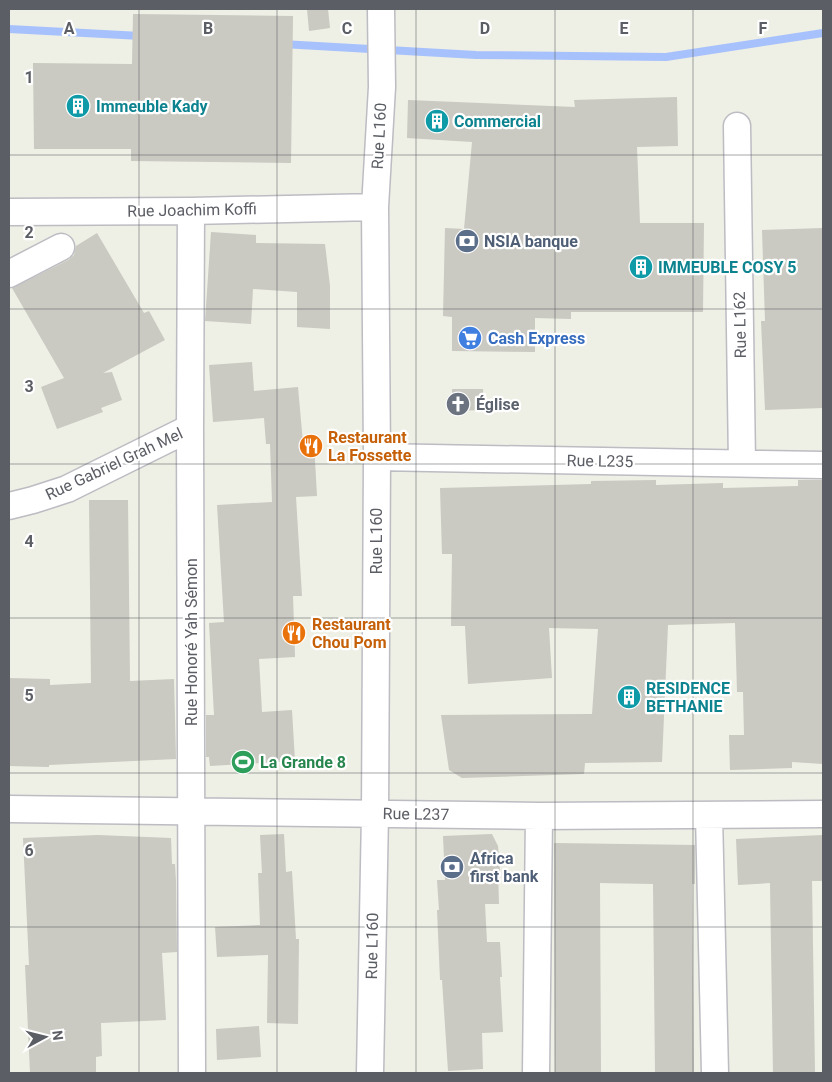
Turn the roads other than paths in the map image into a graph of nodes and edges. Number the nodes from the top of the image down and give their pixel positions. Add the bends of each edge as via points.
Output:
1 (381, 9) edge
2 (737, 126) dead end
3 (375, 207) junction
4 (191, 211) junction
5 (9, 212) edge
6 (60, 247) dead end
7 (9, 274) edge
8 (190, 428) junction
9 (377, 457) junction
10 (742, 463) junction
11 (823, 465) edge
12 (9, 506) edge
13 (9, 809) edge
14 (191, 810) junction
15 (374, 814) junction
16 (823, 814) edge
17 (709, 815) junction
18 (539, 816) junction
19 (192, 1073) edge
20 (370, 1073) edge
21 (536, 1073) edge
22 (715, 1073) edge

1 - 3 street, Rue L160 via 382,87
2 - 10 street, Rue L162
3 - 4 street, Rue Joachim Koffi
3 - 9 street, Rue L160
4 - 5 street, Rue Joachim Koffi
4 - 8 street, Rue Honoré Yah Sémon
6 - 7 street
8 - 12 street, Rue Gabriel Grah Mel via 67,489
8 - 14 street, Rue Honoré Yah Sémon
9 - 10 street, Rue L235
9 - 15 street, Rue L160
10 - 11 street, Rue L235
13 - 14 street, Rue L237
14 - 15 street, Rue L237
14 - 19 street, Rue Honoré Yah Sémon
15 - 18 street, Rue L237
15 - 20 street, Rue L160
16 - 17 street, Rue L237
17 - 18 street, Rue L237
17 - 22 street
18 - 21 street

